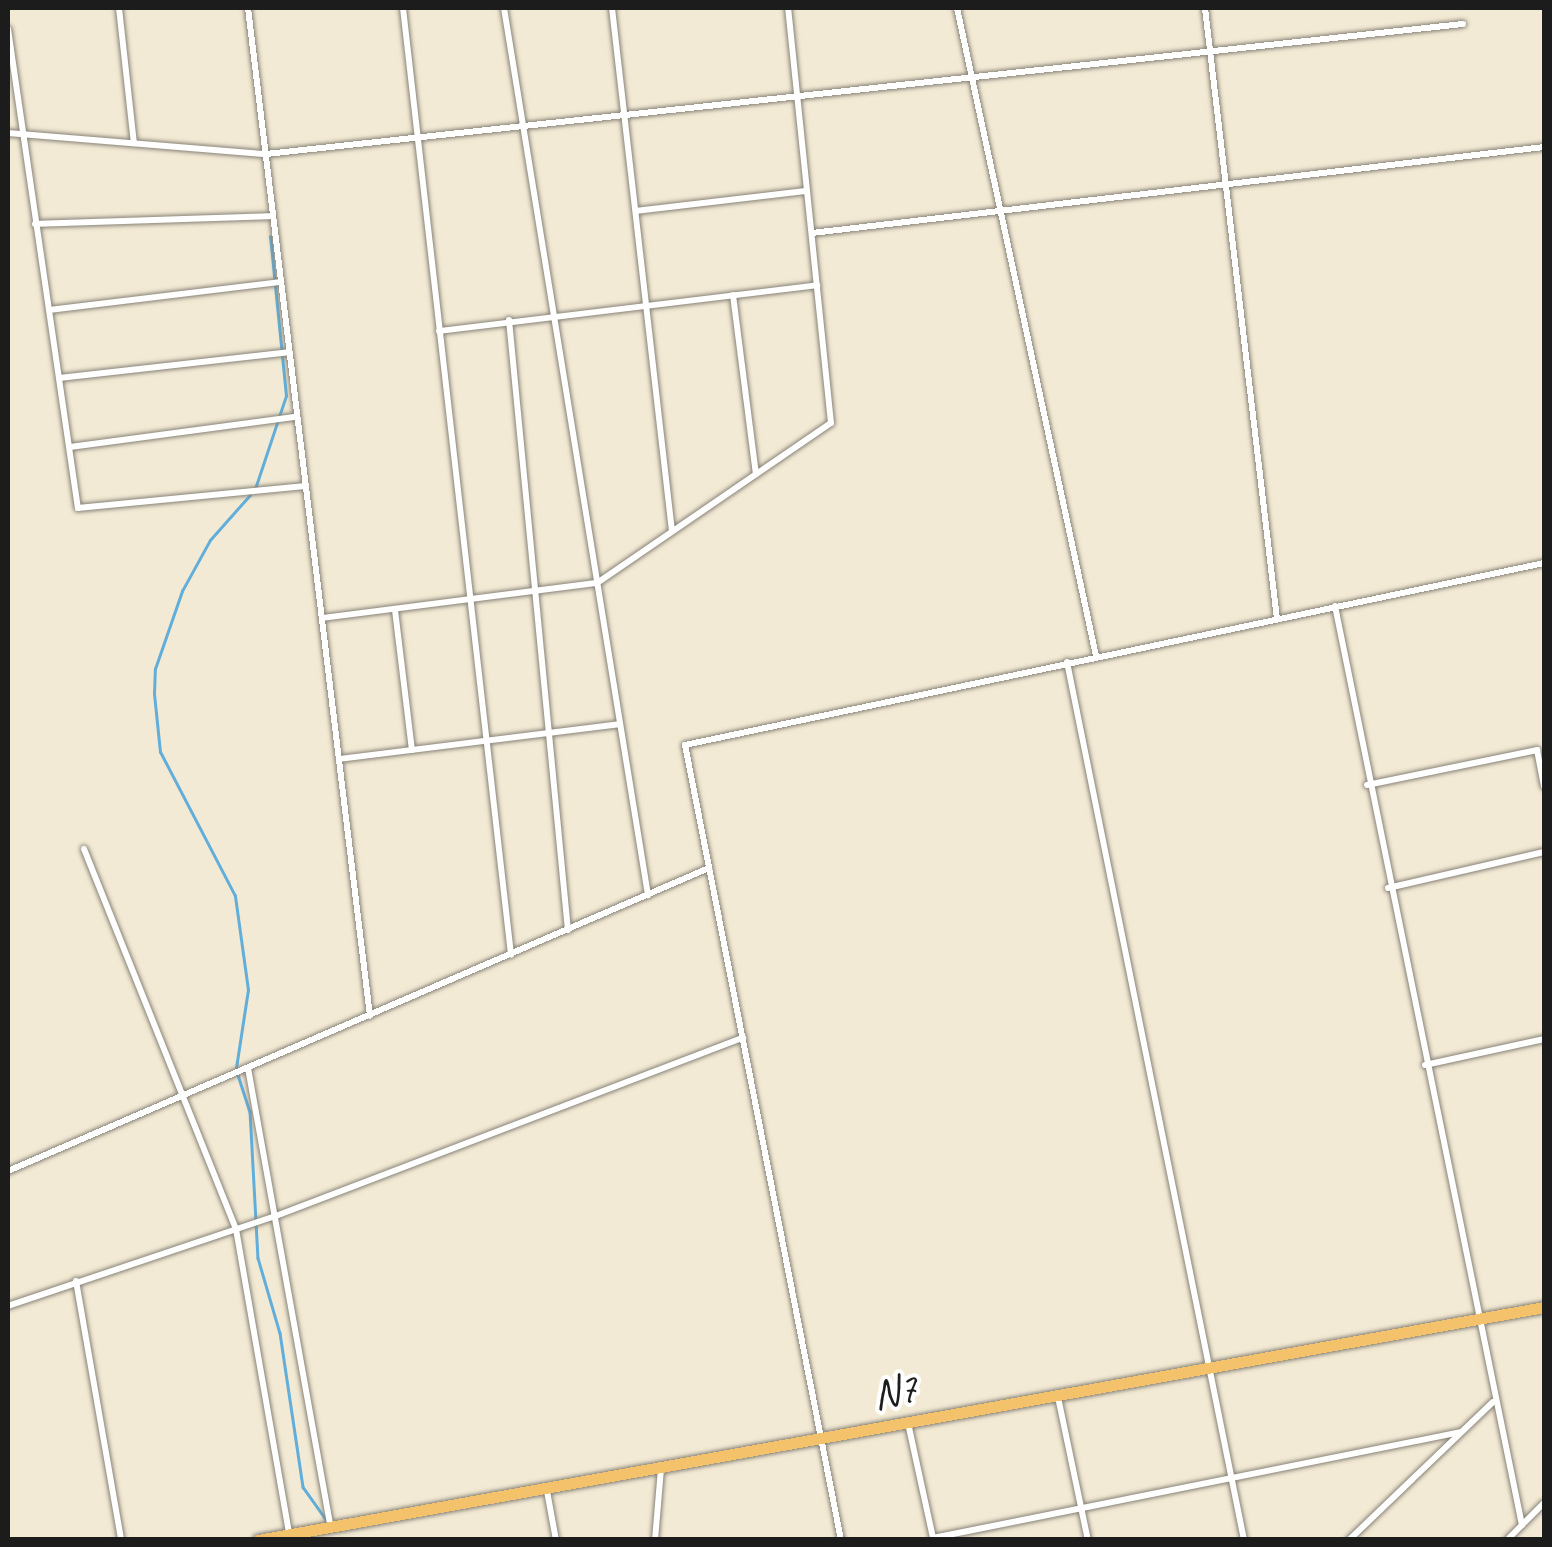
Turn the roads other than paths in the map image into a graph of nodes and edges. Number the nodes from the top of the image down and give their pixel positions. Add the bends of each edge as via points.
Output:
1 (120, 8) edge
2 (248, 8) edge
3 (403, 8) edge
4 (504, 8) edge
5 (612, 8) edge
6 (788, 8) edge
7 (957, 8) edge
8 (1205, 8) edge
9 (1462, 24) dead end
10 (8, 29) edge
11 (1210, 51) junction
12 (972, 77) junction
13 (798, 96) junction
14 (625, 115) junction
15 (523, 126) junction
16 (8, 132) edge
17 (22, 134) junction
18 (418, 138) junction
19 (134, 143) junction
20 (1544, 147) edge
21 (266, 154) junction
22 (1226, 184) junction
23 (808, 192) junction
24 (636, 211) junction
25 (1001, 211) junction
26 (272, 216) junction
27 (35, 224) junction
28 (812, 233) junction
29 (281, 282) junction
30 (817, 285) junction
31 (734, 295) junction
32 (646, 304) junction
33 (48, 310) junction
34 (553, 315) junction
35 (509, 320) junction
36 (440, 330) junction
37 (289, 352) junction
38 (59, 378) junction
39 (297, 416) junction
40 (70, 447) junction
41 (756, 474) junction
42 (305, 486) junction
43 (672, 532) junction
44 (1544, 563) edge
45 (597, 583) junction
46 (535, 591) junction
47 (470, 600) junction
48 (1336, 606) junction
49 (395, 610) junction
50 (322, 618) junction
51 (1277, 618) junction
52 (1096, 656) junction
53 (1067, 662) junction
54 (620, 724) junction
55 (548, 733) junction
56 (486, 740) junction
57 (412, 750) junction
58 (339, 758) junction
59 (1367, 785) junction
60 (1544, 786) edge
61 (84, 848) dead end
62 (1544, 852) edge
63 (710, 868) junction
64 (1388, 888) junction
65 (648, 895) junction
66 (568, 930) junction
67 (510, 955) junction
68 (370, 1016) junction
69 (743, 1038) junction
70 (1544, 1038) edge
71 (1425, 1065) junction
72 (248, 1068) junction
73 (185, 1095) junction
74 (8, 1171) edge
75 (276, 1216) junction
76 (236, 1229) junction
77 (76, 1281) junction
78 (8, 1306) edge
79 (1544, 1306) edge
80 (1477, 1318) junction
81 (1209, 1369) junction
82 (1058, 1395) junction
83 (1494, 1401) junction
84 (908, 1422) junction
85 (1461, 1432) junction
86 (819, 1440) junction
87 (661, 1469) junction
88 (1232, 1478) junction
89 (547, 1491) junction
90 (1544, 1503) edge
91 (1081, 1508) junction
92 (1522, 1525) junction
93 (331, 1527) junction
94 (290, 1534) junction
95 (933, 1539) edge
96 (121, 1540) edge
97 (258, 1540) edge
98 (556, 1540) edge
99 (655, 1540) edge
100 (842, 1540) edge
101 (1088, 1540) edge
102 (1244, 1540) edge
103 (1349, 1540) edge
104 (1506, 1540) edge

1 - 19 street
2 - 21 street
3 - 18 street
4 - 15 street
5 - 14 street
6 - 13 street
7 - 12 street
8 - 11 street
9 - 11 street
10 - 17 street
11 - 12 street
11 - 22 street
12 - 13 street
12 - 25 street
13 - 14 street
13 - 23 street
14 - 15 street
14 - 24 street
15 - 18 street
15 - 34 street
16 - 17 street
17 - 19 street
17 - 27 street
18 - 21 street
18 - 36 street
19 - 21 street
20 - 22 street
21 - 26 street
22 - 25 street
22 - 51 street
23 - 24 street
23 - 28 street
24 - 32 street
25 - 28 street
25 - 52 street
26 - 27 street
26 - 29 street
27 - 33 street
28 - 30 street
29 - 33 street
29 - 37 street
30 - 31 street
30 - 41 street via 831,423
31 - 32 street
31 - 41 street
32 - 34 street
32 - 43 street
33 - 38 street
34 - 35 street
34 - 45 street
35 - 36 street
35 - 46 street
36 - 47 street
37 - 38 street
37 - 39 street
38 - 40 street
39 - 40 street
39 - 42 street
40 - 42 street via 78,508
41 - 43 street
42 - 50 street
43 - 45 street
44 - 48 street
45 - 46 street
45 - 54 street
46 - 47 street
46 - 55 street
47 - 49 street
47 - 56 street
48 - 51 street
48 - 59 street
49 - 50 street
49 - 57 street
50 - 58 street
51 - 52 street
52 - 53 street
53 - 63 street via 685,745
53 - 81 street
54 - 55 street
54 - 65 street
55 - 56 street
55 - 66 street
56 - 57 street
56 - 67 street
57 - 58 street
58 - 68 street
59 - 60 street via 1537,750
59 - 64 street
61 - 73 street
62 - 64 street
63 - 65 street
63 - 69 street
64 - 71 street
65 - 66 street
66 - 67 street
67 - 68 street
68 - 72 street
69 - 75 street
69 - 86 street
70 - 71 street
71 - 80 street
72 - 73 street
72 - 75 street
73 - 74 street
73 - 76 street
75 - 76 street
75 - 93 street
76 - 77 street
76 - 94 street
77 - 78 street
77 - 96 street
79 - 80 main road, N7
80 - 81 main road, N7
80 - 83 street
81 - 82 main road, N7
81 - 88 street
82 - 84 main road, N7
82 - 91 street
83 - 85 street
83 - 92 street
84 - 86 main road, N7
84 - 95 street
85 - 88 street
85 - 103 street
86 - 87 main road, N7
86 - 100 street
87 - 89 main road, N7
87 - 99 street
88 - 91 street
88 - 102 street
89 - 93 main road, N7
89 - 98 street
90 - 92 street
91 - 95 street
91 - 101 street
92 - 104 street
93 - 94 main road, N7
94 - 97 main road, N7

